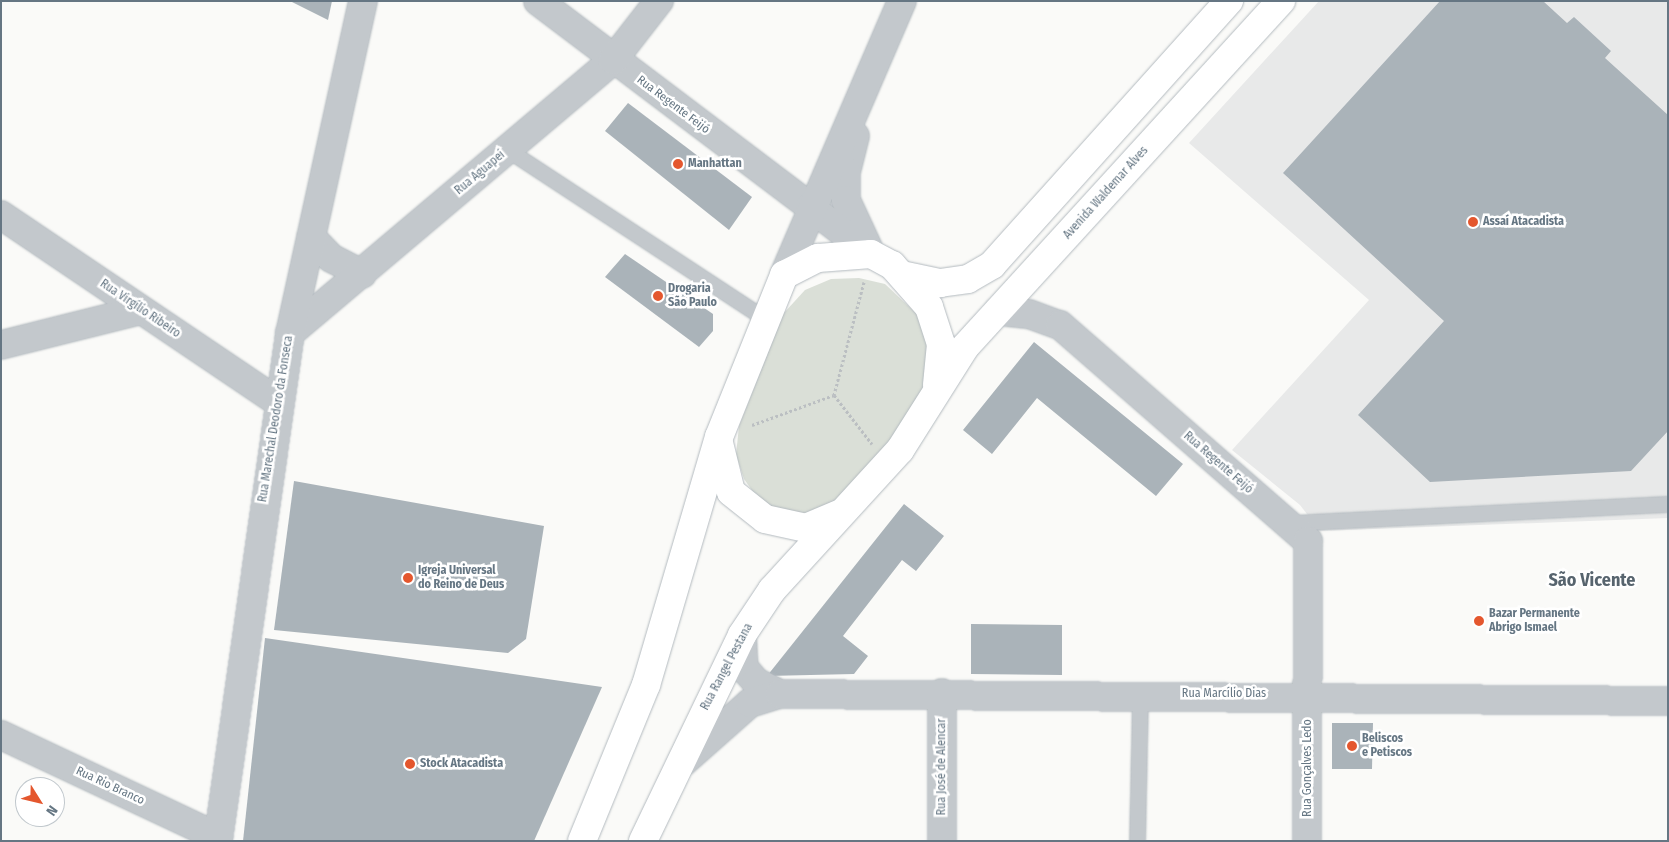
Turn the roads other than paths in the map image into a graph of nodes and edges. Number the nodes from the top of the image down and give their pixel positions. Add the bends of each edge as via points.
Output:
1 (363, 1) edge
2 (538, 1) edge
3 (659, 1) edge
4 (902, 1) edge
5 (1229, 1) edge
6 (1281, 1) edge
7 (613, 60) junction
8 (871, 74) junction
9 (508, 150) junction
10 (810, 208) junction
11 (1, 215) edge
12 (311, 237) junction
13 (871, 254) junction
14 (362, 274) junction
15 (784, 275) junction
16 (906, 276) junction
17 (141, 310) junction
18 (998, 311) junction
19 (765, 318) junction
20 (290, 333) junction
21 (1, 345) edge
22 (936, 390) junction
23 (278, 402) junction
24 (719, 437) junction
25 (1668, 504) edge
26 (843, 513) junction
27 (1288, 523) junction
28 (742, 635) junction
29 (942, 693) junction
30 (780, 694) junction
31 (1140, 694) junction
32 (1308, 695) junction
33 (1668, 701) edge
34 (1, 736) edge
35 (674, 771) junction
36 (218, 839) edge
37 (582, 841) edge
38 (643, 841) edge
39 (942, 841) edge
40 (1136, 841) edge
41 (1307, 841) edge

1 - 12 street, Rua Marechal Deodoro da Fonseca
2 - 7 street, Rua Regente Feijó
3 - 7 street, Rua Aguapeí
4 - 8 street
5 - 16 main road via 992,265 968,279 940,283
6 - 18 main road, Avenida Waldemar Alves
7 - 9 street, Rua Aguapeí
7 - 10 street, Rua Regente Feijó
8 - 10 street
8 - 13 street via 846,172 846,200
9 - 14 street, Rua Aguapeí
9 - 19 lane
10 - 13 street, Rua Regente Feijó
10 - 15 street
11 - 17 street, Rua Virgílio Ribeiro
12 - 14 street via 331,258
12 - 20 street, Rua Marechal Deodoro da Fonseca
13 - 15 main road via 818,258
13 - 16 main road
14 - 20 street, Rua Aguapeí
15 - 19 main road
16 - 22 main road via 929,307 941,344
17 - 21 street
17 - 23 street, Rua Virgílio Ribeiro
18 - 22 main road, Avenida Waldemar Alves via 965,347
18 - 27 street, Rua Regente Feijó via 1030,314 1060,325
19 - 24 main road
20 - 23 street, Rua Marechal Deodoro da Fonseca
22 - 26 main road, Avenida Waldemar Alves via 888,464
23 - 36 street, Rua Marechal Deodoro da Fonseca
24 - 26 main road via 722,468 731,492 765,519 806,528
24 - 37 main road via 646,685
25 - 27 lane
26 - 28 main road, Rua Rangel Pestana via 772,590
27 - 32 street, Rua Regente Feijó via 1308,542
28 - 30 street, Rua Marcílio Dias via 744,668 756,682
28 - 35 main road, Rua Rangel Pestana
29 - 30 street, Rua Marcílio Dias
29 - 31 street, Rua Marcílio Dias
29 - 39 street, Rua José de Alencar
30 - 35 street, Rua Marcílio Dias via 750,703
31 - 32 street, Rua Marcílio Dias
31 - 40 lane
32 - 33 street, Rua Marcílio Dias
32 - 41 street, Rua Gonçalves Ledo
34 - 36 street, Rua Rio Branco
35 - 38 main road, Rua Rangel Pestana

